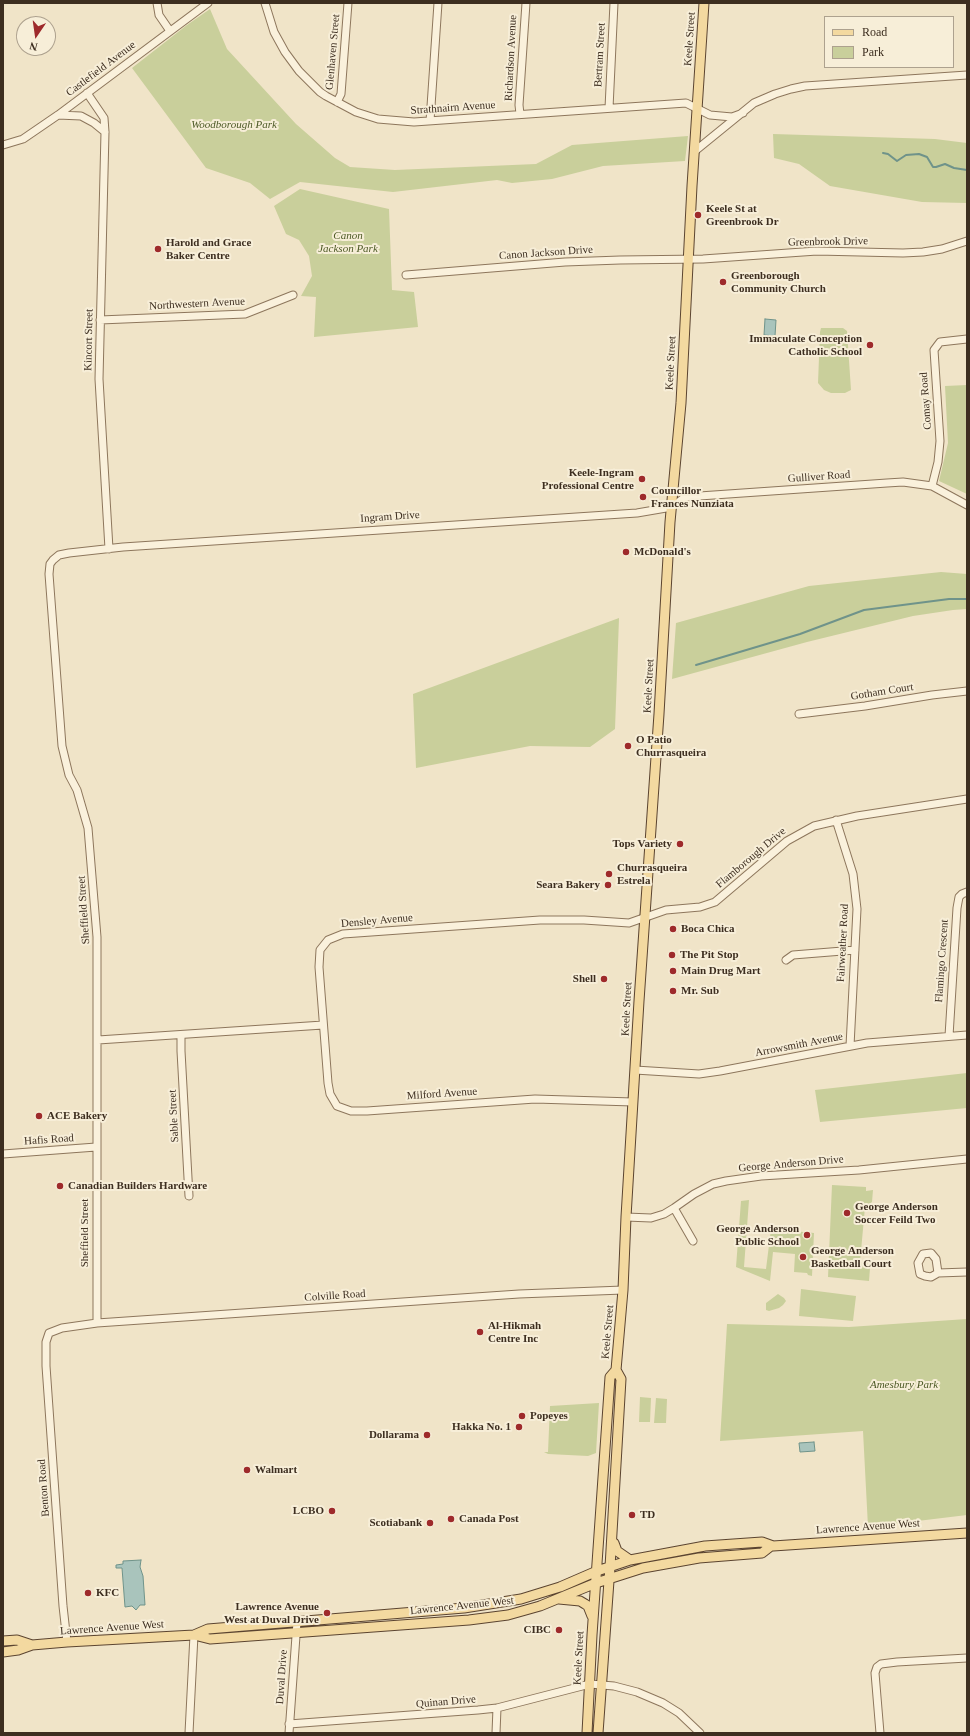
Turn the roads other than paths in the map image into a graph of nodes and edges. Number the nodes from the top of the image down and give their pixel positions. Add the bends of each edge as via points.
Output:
1 (158, 3) edge
2 (208, 3) edge
3 (265, 3) edge
4 (348, 3) edge
5 (438, 3) edge
6 (526, 3) edge
7 (614, 3) edge
8 (704, 3) edge
9 (170, 31) junction
10 (967, 75) edge
11 (88, 93) junction
12 (337, 102) junction
13 (610, 108) junction
14 (698, 109) junction
15 (743, 113) junction
16 (520, 114) junction
17 (58, 115) junction
18 (430, 121) junction
19 (105, 132) junction
20 (3, 145) edge
21 (694, 151) junction
22 (967, 241) edge
23 (688, 259) junction
24 (406, 275) dead end
25 (293, 295) dead end
26 (100, 320) junction
27 (967, 339) edge
28 (932, 486) junction
29 (967, 505) edge
30 (672, 507) junction
31 (110, 548) junction
32 (967, 691) edge
33 (799, 714) dead end
34 (967, 799) edge
35 (836, 820) junction
36 (967, 892) edge
37 (645, 917) junction
38 (855, 950) junction
39 (786, 960) dead end
40 (323, 1025) junction
41 (181, 1035) junction
42 (967, 1035) edge
43 (949, 1036) junction
44 (98, 1040) junction
45 (850, 1046) junction
46 (635, 1070) junction
47 (634, 1102) junction
48 (96, 1147) junction
49 (3, 1154) edge
50 (967, 1159) edge
51 (189, 1196) dead end
52 (674, 1208) junction
53 (626, 1217) junction
54 (693, 1241) dead end
55 (967, 1272) edge
56 (938, 1273) dead end
57 (623, 1290) junction
58 (97, 1323) junction
59 (49, 1333) joint
60 (616, 1370) junction
61 (604, 1463) junction
62 (616, 1463) junction
63 (967, 1533) edge
64 (612, 1537) junction
65 (771, 1546) junction
66 (630, 1560) junction
67 (610, 1567) junction
68 (597, 1571) junction
69 (610, 1580) junction
70 (596, 1583) junction
71 (558, 1599) junction
72 (464, 1608) junction
73 (593, 1619) junction
74 (469, 1620) junction
75 (297, 1622) junction
76 (296, 1632) junction
77 (194, 1635) junction
78 (3, 1642) edge
79 (68, 1642) junction
80 (32, 1645) junction
81 (3, 1652) edge
82 (967, 1658) edge
83 (590, 1684) junction
84 (601, 1685) junction
85 (497, 1708) junction
86 (289, 1724) junction
87 (189, 1733) edge
88 (289, 1733) edge
89 (496, 1733) edge
90 (587, 1733) edge
91 (598, 1733) edge
92 (700, 1733) edge
93 (880, 1733) edge

1 - 9 street via 159,14
2 - 9 street, Castlefield Avenue
3 - 12 street, Strathnairn Avenue via 274,32 292,62 320,92
4 - 12 street, Glenhaven Street via 341,94
5 - 18 street
6 - 16 street, Richardson Avenue
7 - 13 street, Bertram Street
8 - 14 main road, Keele Street
9 - 11 street, Castlefield Avenue
10 - 15 street via 805,86 754,102
11 - 17 street, Castlefield Avenue
11 - 19 street, Kincort Street via 104,118
12 - 18 street, Strathnairn Avenue via 378,119 400,122
13 - 14 street, Strathnairn Avenue via 686,103
13 - 16 street, Strathnairn Avenue
14 - 15 street, Strathnairn Avenue via 707,115 721,117
14 - 21 main road, Keele Street
15 - 21 street
16 - 18 street, Strathnairn Avenue
17 - 19 street via 81,116
17 - 20 street, Castlefield Avenue via 22,139
19 - 26 street, Kincort Street
21 - 23 main road, Keele Street
22 - 23 street, Greenbrook Drive via 923,252 817,251
23 - 24 street, Canon Jackson Drive via 565,262
23 - 30 main road, Keele Street via 681,403
25 - 26 street, Northwestern Avenue via 245,314
26 - 31 street, Kincort Street via 99,379
27 - 28 street, Comay Road via 940,342 934,350 940,441
28 - 29 street, Gulliver Road
28 - 30 street, Gulliver Road via 903,482 686,497
30 - 31 street, Ingram Drive via 637,513
30 - 37 main road, Keele Street
31 - 44 street, Sheffield Street via 59,555 50,564 49,574 64,759 83,808 91,844 97,937
32 - 33 street, Gotham Court
34 - 35 street, Flamborough Drive
35 - 37 street, Flamborough Drive via 814,826 787,841 715,902 685,910 666,910
35 - 38 street, Fairweather Road via 853,874 857,909
36 - 43 street, Flamingo Crescent via 959,898 957,908
37 - 40 street, Densley Avenue via 629,923 540,920 343,934 333,937 320,950
37 - 46 main road, Keele Street
38 - 39 street via 793,955
38 - 45 street, Fairweather Road
40 - 41 street
40 - 47 street, Milford Avenue via 330,1094 337,1106 351,1111 535,1099
41 - 44 street
41 - 51 street, Sable Street
42 - 43 street, Arrowsmith Avenue
43 - 45 street, Arrowsmith Avenue via 894,1039
44 - 48 street, Sheffield Street
45 - 46 street, Arrowsmith Avenue via 699,1074
46 - 47 main road, Keele Street
47 - 53 main road, Keele Street
48 - 49 street, Hafis Road
48 - 58 street, Sheffield Street
50 - 52 street, George Anderson Drive via 726,1181 713,1184
52 - 53 street, George Anderson Drive via 651,1218
52 - 54 street
53 - 57 main road, Keele Street
55 - 56 street
57 - 58 street, Colville Road via 519,1294
57 - 60 main road, Keele Street
58 - 59 street, Colville Road via 62,1328
59 - 79 street, Benton Road via 46,1342 46,1366 63,1606
60 - 61 main road, Keele Street via 610,1377
60 - 62 main road, Keele Street via 621,1379
61 - 62 main road
61 - 68 main road, Keele Street
62 - 64 main road, Keele Street
63 - 65 main road, Lawrence Avenue West
64 - 66 main road via 616,1551
64 - 67 main road, Keele Street
65 - 66 main road, Lawrence Avenue West via 762,1542 705,1546
65 - 69 main road, Lawrence Avenue West via 762,1553 699,1558 643,1568
66 - 67 main road, Lawrence Avenue West
67 - 68 main road, Lawrence Avenue West
67 - 69 main road, Keele Street
68 - 70 main road, Keele Street
68 - 72 main road, Lawrence Avenue West via 560,1587 520,1599
69 - 70 main road, Lawrence Avenue West
69 - 84 main road, Keele Street
70 - 71 main road, Lawrence Avenue West
70 - 73 main road, Keele Street
71 - 73 main road via 580,1602 588,1606
71 - 74 main road, Lawrence Avenue West via 508,1615
72 - 74 main road
72 - 75 main road, Lawrence Avenue West
73 - 83 main road, Keele Street
74 - 76 main road, Lawrence Avenue West
75 - 76 street, Duval Drive
75 - 77 main road, Lawrence Avenue West via 208,1629
76 - 77 main road, Lawrence Avenue West via 210,1639
76 - 86 street, Duval Drive
77 - 79 main road, Lawrence Avenue West
77 - 87 street
78 - 80 main road, Lawrence Avenue West via 17,1640
79 - 80 main road, Lawrence Avenue West
80 - 81 main road, Lawrence Avenue West
82 - 93 street via 897,1662 877,1667 875,1673
83 - 84 street, Quinan Drive
83 - 85 street, Quinan Drive
83 - 90 main road, Keele Street
84 - 91 main road, Keele Street
84 - 92 street, Quinan Drive via 637,1692 663,1703 679,1713
85 - 86 street, Quinan Drive
85 - 89 street
86 - 88 street, Duval Drive

